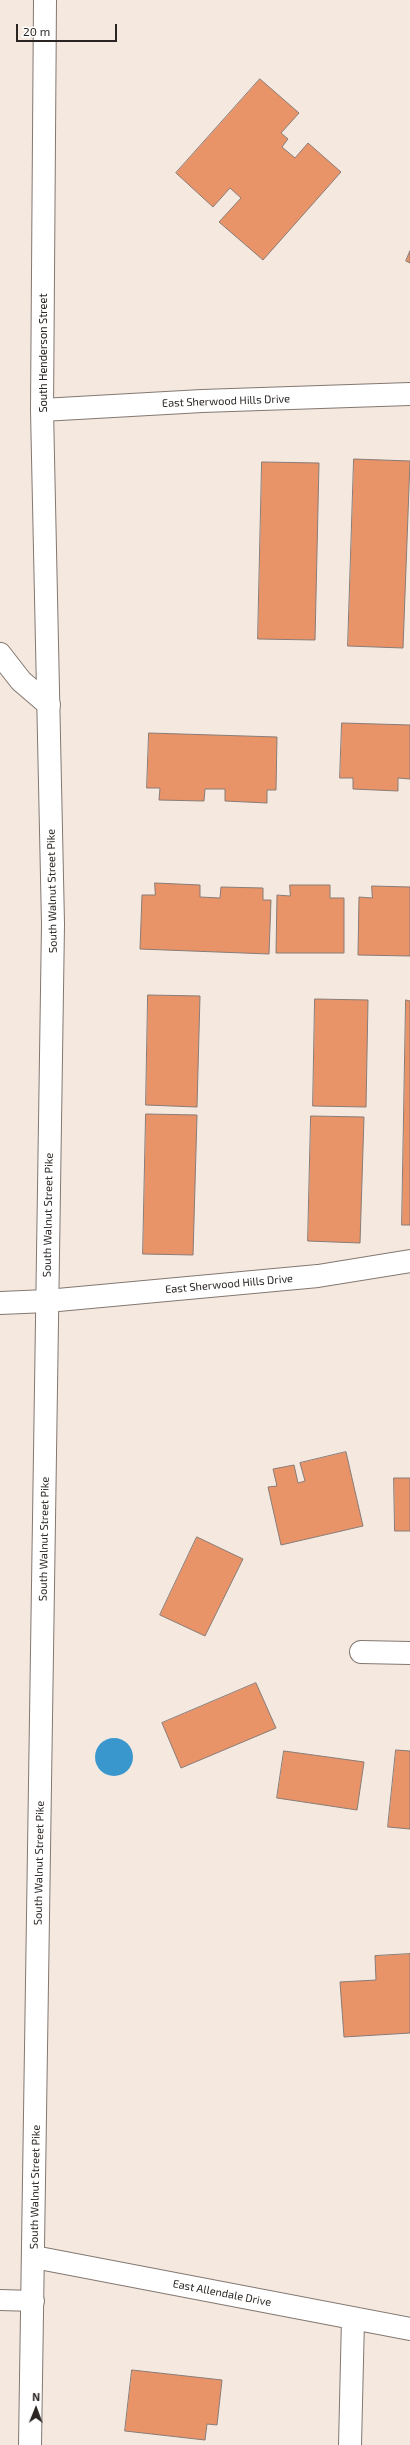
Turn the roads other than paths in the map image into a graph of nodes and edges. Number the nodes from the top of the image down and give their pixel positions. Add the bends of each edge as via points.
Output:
1 (45, 0) edge
2 (410, 394) edge
3 (42, 410) junction
4 (0, 654) edge
5 (49, 705) junction
6 (410, 1261) edge
7 (47, 1301) junction
8 (0, 1303) edge
9 (361, 1652) dead end
10 (410, 1653) edge
11 (34, 2257) junction
12 (0, 2300) edge
13 (34, 2301) junction
14 (354, 2319) junction
15 (410, 2329) edge
16 (30, 2445) edge
17 (350, 2445) edge

1 - 3 street, South Henderson Street
2 - 3 street, East Sherwood Hills Drive via 202,401
3 - 5 street, South Henderson Street
4 - 5 street via 21,681
5 - 7 street, South Walnut Street Pike via 53,924
6 - 7 street, East Sherwood Hills Drive via 318,1276
7 - 8 street, East Sherwood Hills Drive
7 - 11 street, South Walnut Street Pike
9 - 10 street
11 - 13 street, South Walnut Street Pike
11 - 14 street, East Allendale Drive
12 - 13 lane
13 - 16 street, South Walnut Street Pike
14 - 15 street, East Allendale Drive
14 - 17 street

